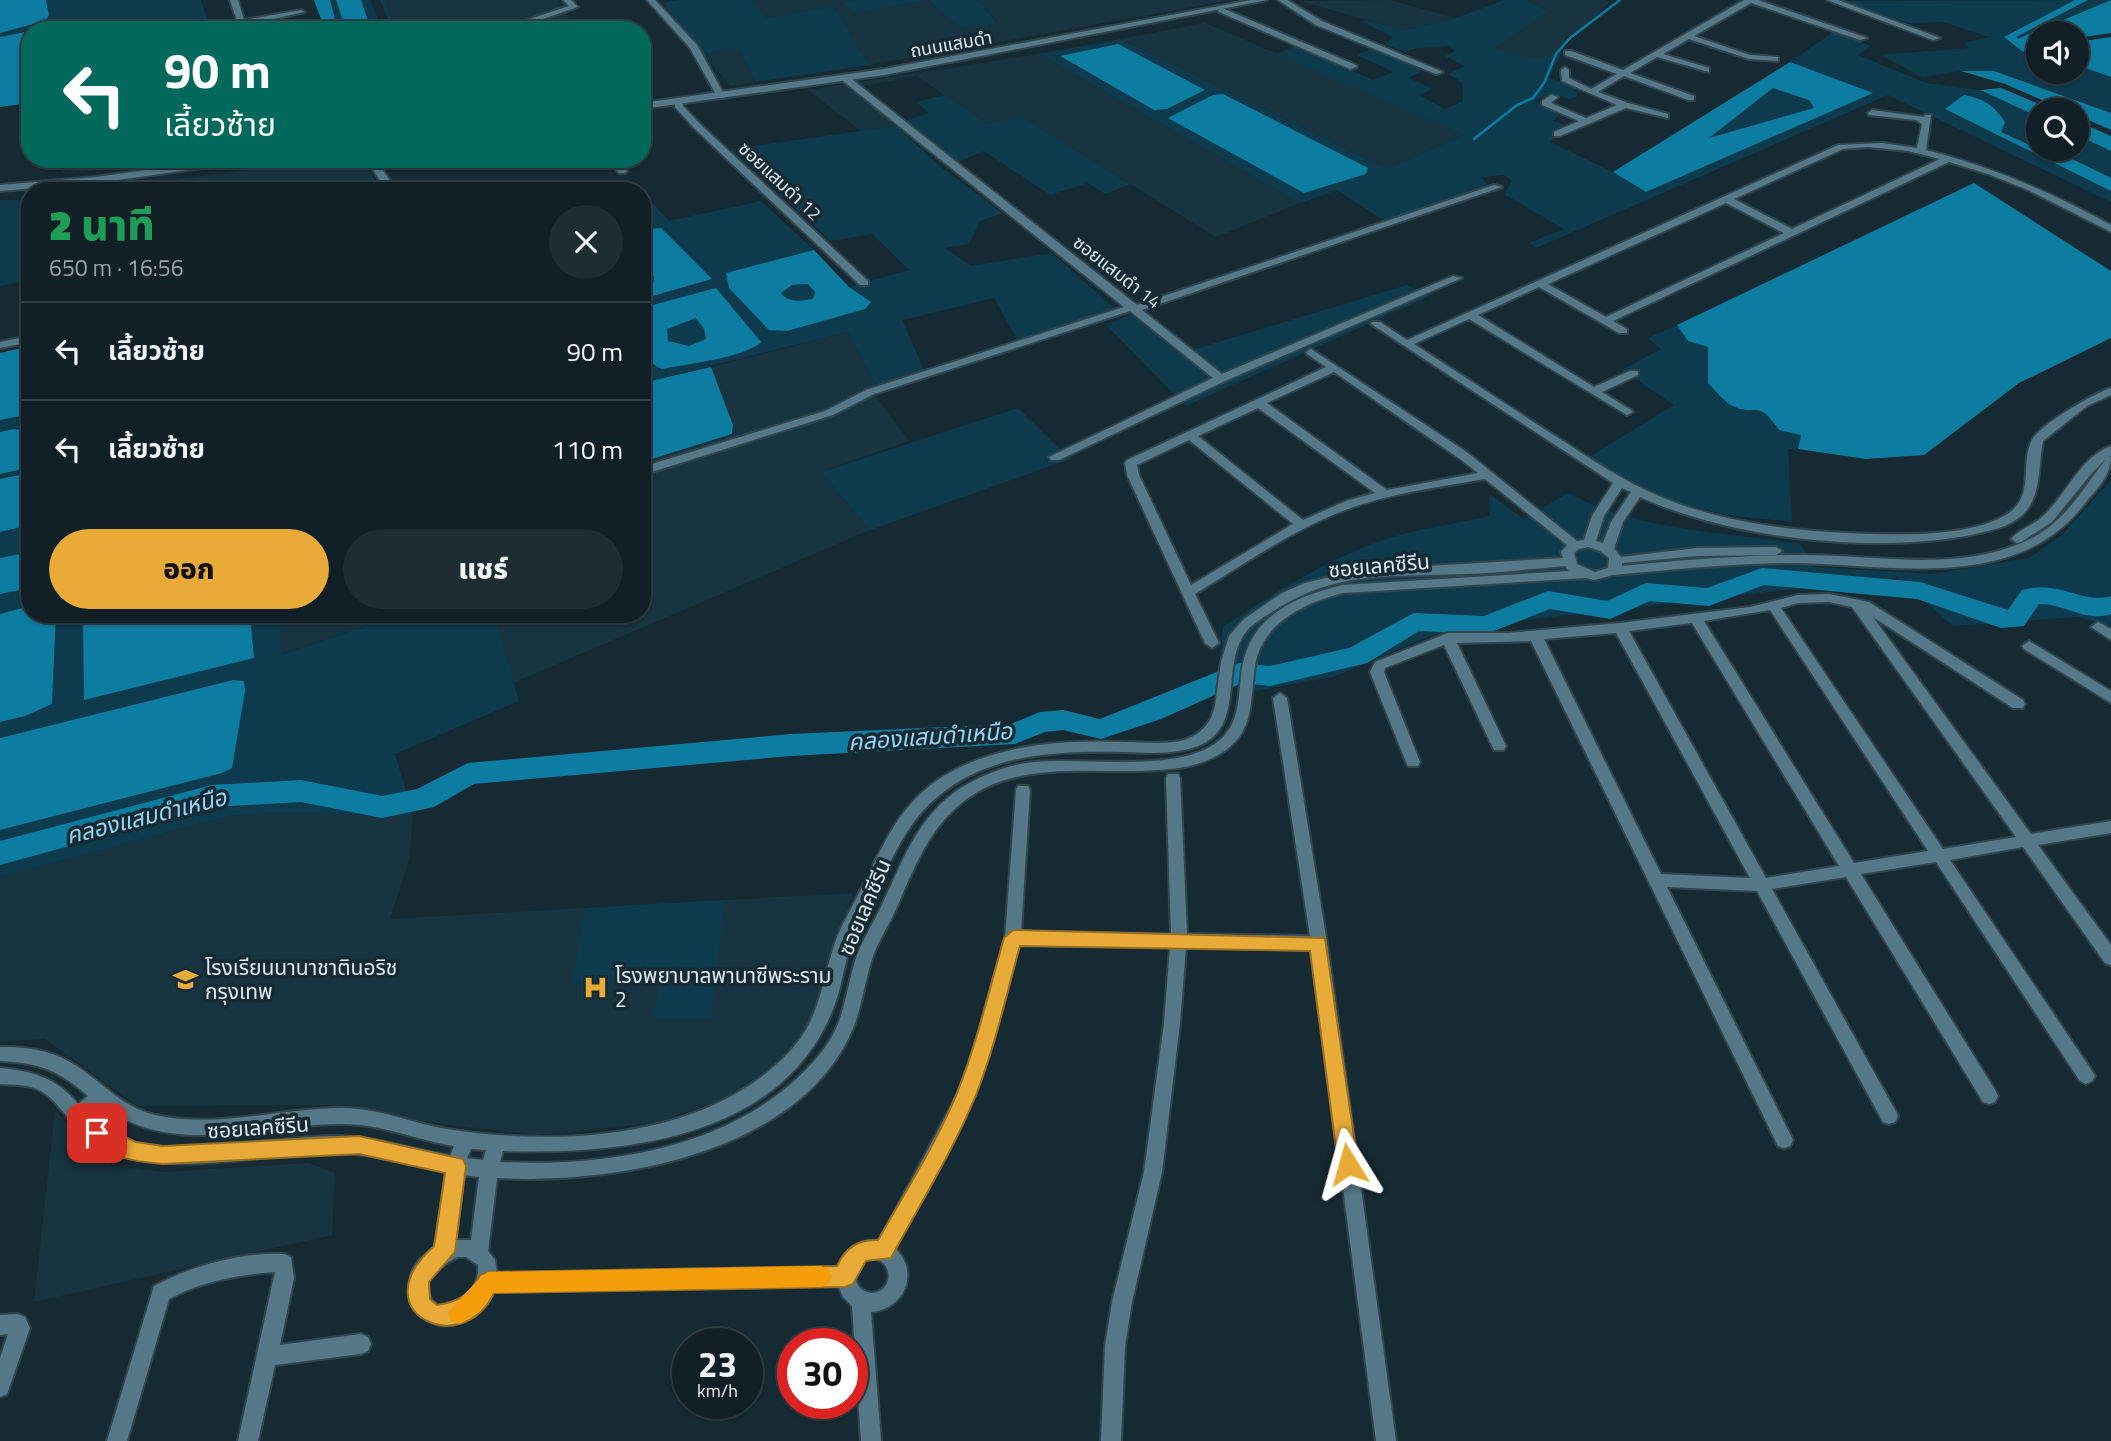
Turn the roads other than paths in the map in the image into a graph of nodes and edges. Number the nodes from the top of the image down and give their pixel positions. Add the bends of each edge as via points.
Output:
1 (235, 0) edge
2 (567, 0) edge
3 (651, 0) edge
4 (1263, 0) edge
5 (1282, 0) edge
6 (1750, 0) edge
7 (1831, 0) edge
8 (1222, 10) junction
9 (301, 12) dead end
10 (241, 21) edge
11 (263, 21) edge
12 (530, 21) edge
13 (1688, 36) junction
14 (1863, 38) dead end
15 (1937, 38) dead end
16 (1568, 53) dead end
17 (1656, 54) junction
18 (1775, 59) dead end
19 (1353, 67) dead end
20 (1565, 70) dead end
21 (1706, 70) dead end
22 (1439, 72) dead end
23 (1622, 72) junction
24 (846, 79) junction
25 (1591, 92) junction
26 (721, 96) junction
27 (1554, 97) dead end
28 (1691, 98) dead end
29 (678, 101) junction
30 (651, 105) edge
31 (1625, 105) junction
32 (1872, 113) dead end
33 (1665, 116) dead end
34 (1585, 121) junction
35 (1557, 134) dead end
36 (1921, 151) junction
37 (1948, 159) junction
38 (178, 168) edge
39 (620, 168) edge
40 (622, 171) dead end
41 (100, 182) edge
42 (1497, 187) dead end
43 (0, 188) edge
44 (21, 188) edge
45 (1726, 199) junction
46 (2111, 229) edge
47 (1792, 233) junction
48 (1457, 278) dead end
49 (864, 283) dead end
50 (1539, 283) junction
51 (1135, 308) junction
52 (1470, 315) junction
53 (1605, 321) junction
54 (1376, 324) dead end
55 (1623, 331) dead end
56 (21, 341) edge
57 (1406, 344) junction
58 (0, 345) edge
59 (1311, 352) dead end
60 (1334, 368) junction
61 (1634, 373) dead end
62 (1221, 379) junction
63 (1594, 391) junction
64 (2108, 396) edge
65 (1258, 402) junction
66 (1627, 412) dead end
67 (1189, 435) junction
68 (2111, 450) edge
69 (1055, 457) dead end
70 (2111, 461) edge
71 (651, 468) edge
72 (1488, 475) junction
73 (1620, 481) junction
74 (1638, 491) junction
75 (1386, 495) junction
76 (1302, 525) junction
77 (1589, 543) junction
78 (1575, 545) junction
79 (1607, 550) junction
80 (1799, 555) junction
81 (1568, 562) junction
82 (1615, 566) junction
83 (1584, 574) junction
84 (1187, 593) junction
85 (1855, 602) junction
86 (1773, 605) junction
87 (1696, 619) junction
88 (2098, 627) dead end
89 (1620, 628) junction
90 (1535, 635) junction
91 (2111, 635) edge
92 (1448, 638) junction
93 (1212, 643) dead end
94 (2029, 646) dead end
95 (1280, 698) dead end
96 (2111, 698) edge
97 (2018, 704) dead end
98 (1499, 746) dead end
99 (1011, 753) junction
100 (1413, 762) dead end
101 (1019, 770) junction
102 (1173, 778) dead end
103 (1023, 790) dead end
104 (2111, 827) edge
105 (2026, 841) junction
106 (1940, 856) junction
107 (1851, 870) junction
108 (1658, 880) junction
109 (1760, 885) junction
110 (1013, 938) junction
111 (1179, 940) junction
112 (1319, 943) junction
113 (2111, 958) edge
114 (837, 975) junction
115 (860, 976) junction
116 (0, 1054) edge
117 (77, 1073) junction
118 (0, 1076) edge
119 (2086, 1076) dead end
120 (59, 1092) junction
121 (101, 1096) junction
122 (1989, 1096) dead end
123 (78, 1115) junction
124 (1889, 1116) dead end
125 (465, 1139) junction
126 (1784, 1140) dead end
127 (497, 1143) junction
128 (456, 1166) junction
129 (489, 1168) junction
130 (884, 1250) junction
131 (444, 1252) junction
132 (479, 1252) junction
133 (845, 1276) junction
134 (488, 1283) junction
135 (861, 1301) junction
136 (0, 1325) edge
137 (361, 1344) dead end
138 (266, 1356) junction
139 (0, 1387) edge
140 (117, 1441) edge
141 (248, 1441) edge
142 (871, 1441) edge
143 (1111, 1441) edge
144 (1386, 1441) edge

1 - 10 street
2 - 12 street via 574,7
3 - 26 street via 694,47
4 - 8 street, ถนนแสมดำ
5 - 22 street via 1319,23
6 - 13 street
6 - 14 street
7 - 15 street
8 - 19 street
8 - 24 street, ถนนแสมดำ
9 - 11 street
13 - 17 street
13 - 18 street via 1749,57
16 - 23 street
17 - 21 street
17 - 23 street
20 - 25 street via 1566,79
23 - 25 street
23 - 28 street
24 - 26 street, ถนนแสมดำ
24 - 51 street, ซอยแสมดำ 14
25 - 31 street
26 - 29 street, ถนนแสมดำ
27 - 34 street via 1545,103
29 - 30 street, ถนนแสมดำ
29 - 49 street, ซอยแสมดำ 12 via 696,126
31 - 33 street
31 - 34 street
32 - 36 street via 1928,120
34 - 35 street
36 - 37 street
36 - 45 street via 1864,143 1840,147
37 - 46 street via 2023,181
37 - 47 street
38 - 41 street
39 - 40 street
42 - 51 street
43 - 44 street
45 - 47 street
45 - 50 street
47 - 53 street
48 - 62 street
50 - 52 street
50 - 53 street
51 - 62 street, ซอยแสมดำ 14
51 - 71 street via 870,393 829,413
52 - 57 street
52 - 63 street
53 - 55 street
54 - 57 street
56 - 58 street
57 - 73 street
59 - 60 street
60 - 65 street
60 - 72 street
61 - 63 street
62 - 69 street
63 - 66 street
64 - 74 street via 2083,404 2039,440 2033,485 2016,515 1941,537 1880,539 1774,528 1688,511
65 - 67 street
65 - 75 street
67 - 76 street
67 - 84 street via 1136,458 1130,469
68 - 80 street, ซอยเลคซีรีน via 2094,463 2044,524 2012,541 1939,557
70 - 80 street, ซอยเลคซีรีน via 2058,526 2010,551 1930,566
72 - 75 street
72 - 78 street
73 - 74 street
73 - 77 street via 1598,516
74 - 79 street via 1617,522
75 - 76 street
76 - 84 street
77 - 78 street
77 - 79 street
78 - 81 street via 1567,552
79 - 82 street
80 - 82 street, ซอยเลคซีรีน
81 - 83 street
81 - 99 street, ซอยเลคซีรีน via 1331,577 1276,601 1242,628 1225,659 1223,697 1215,726 1204,738 1158,748 1038,748
82 - 83 street, ซอยเลคซีรีน via 1602,575
83 - 101 street, ซอยเลคซีรีน via 1364,587 1312,596 1279,616 1260,638 1251,654 1238,729 1216,751 1186,763
84 - 93 street
85 - 86 street via 1817,597
85 - 97 street
85 - 105 street
86 - 87 street
86 - 106 street
87 - 89 street
87 - 107 street
88 - 91 street
89 - 90 street
89 - 109 street
90 - 92 street
90 - 108 street
92 - 98 street
92 - 100 street via 1377,668
94 - 96 street
95 - 112 street
99 - 101 street
99 - 114 street, ซอยเลคซีรีน via 948,782 903,823 843,943
101 - 115 street, ซอยเลคซีรีน via 970,790 923,833 868,948
102 - 111 street
103 - 110 street
104 - 105 street
105 - 106 street
105 - 113 street
106 - 107 street
106 - 119 street
107 - 109 street
107 - 122 street
108 - 109 street
108 - 126 street
109 - 124 street
110 - 111 street
110 - 130 street via 966,1095
111 - 112 street
111 - 143 street via 1160,1133 1115,1346
112 - 144 street
114 - 115 street
114 - 127 street, ซอยเลคซีรีน via 812,1040 798,1057 777,1077 717,1113 660,1132 573,1142
115 - 129 street, ซอยเลคซีรีน via 849,1016 827,1058 769,1111 729,1133 634,1163 559,1171
116 - 117 street, ซอยเลคซีรีน via 45,1056
117 - 120 street
117 - 121 street, ซอยเลคซีรีน
118 - 120 street, ซอยเลคซีรีน via 41,1081
120 - 123 street, ซอยเลคซีรีน
121 - 123 street
121 - 125 street, ซอยเลคซีรีน via 132,1115 183,1127 367,1117
123 - 128 street, ซอยเลคซีรีน via 110,1143 136,1152 196,1155 359,1145
125 - 127 street, ซอยเลคซีรีน
125 - 128 street
127 - 129 street
128 - 129 street, ซอยเลคซีรีน
128 - 131 street
129 - 132 street
130 - 133 street via 858,1254
130 - 135 street via 897,1262 895,1289 880,1301
131 - 132 street via 469,1248
131 - 134 street via 424,1269 419,1281 420,1303 426,1311 436,1315 461,1312
132 - 134 street via 486,1260
133 - 134 street
133 - 135 street via 849,1291
135 - 142 street
136 - 139 street via 18,1324 20,1328
137 - 138 street
138 - 140 street via 285,1263 168,1287 156,1303
138 - 141 street

